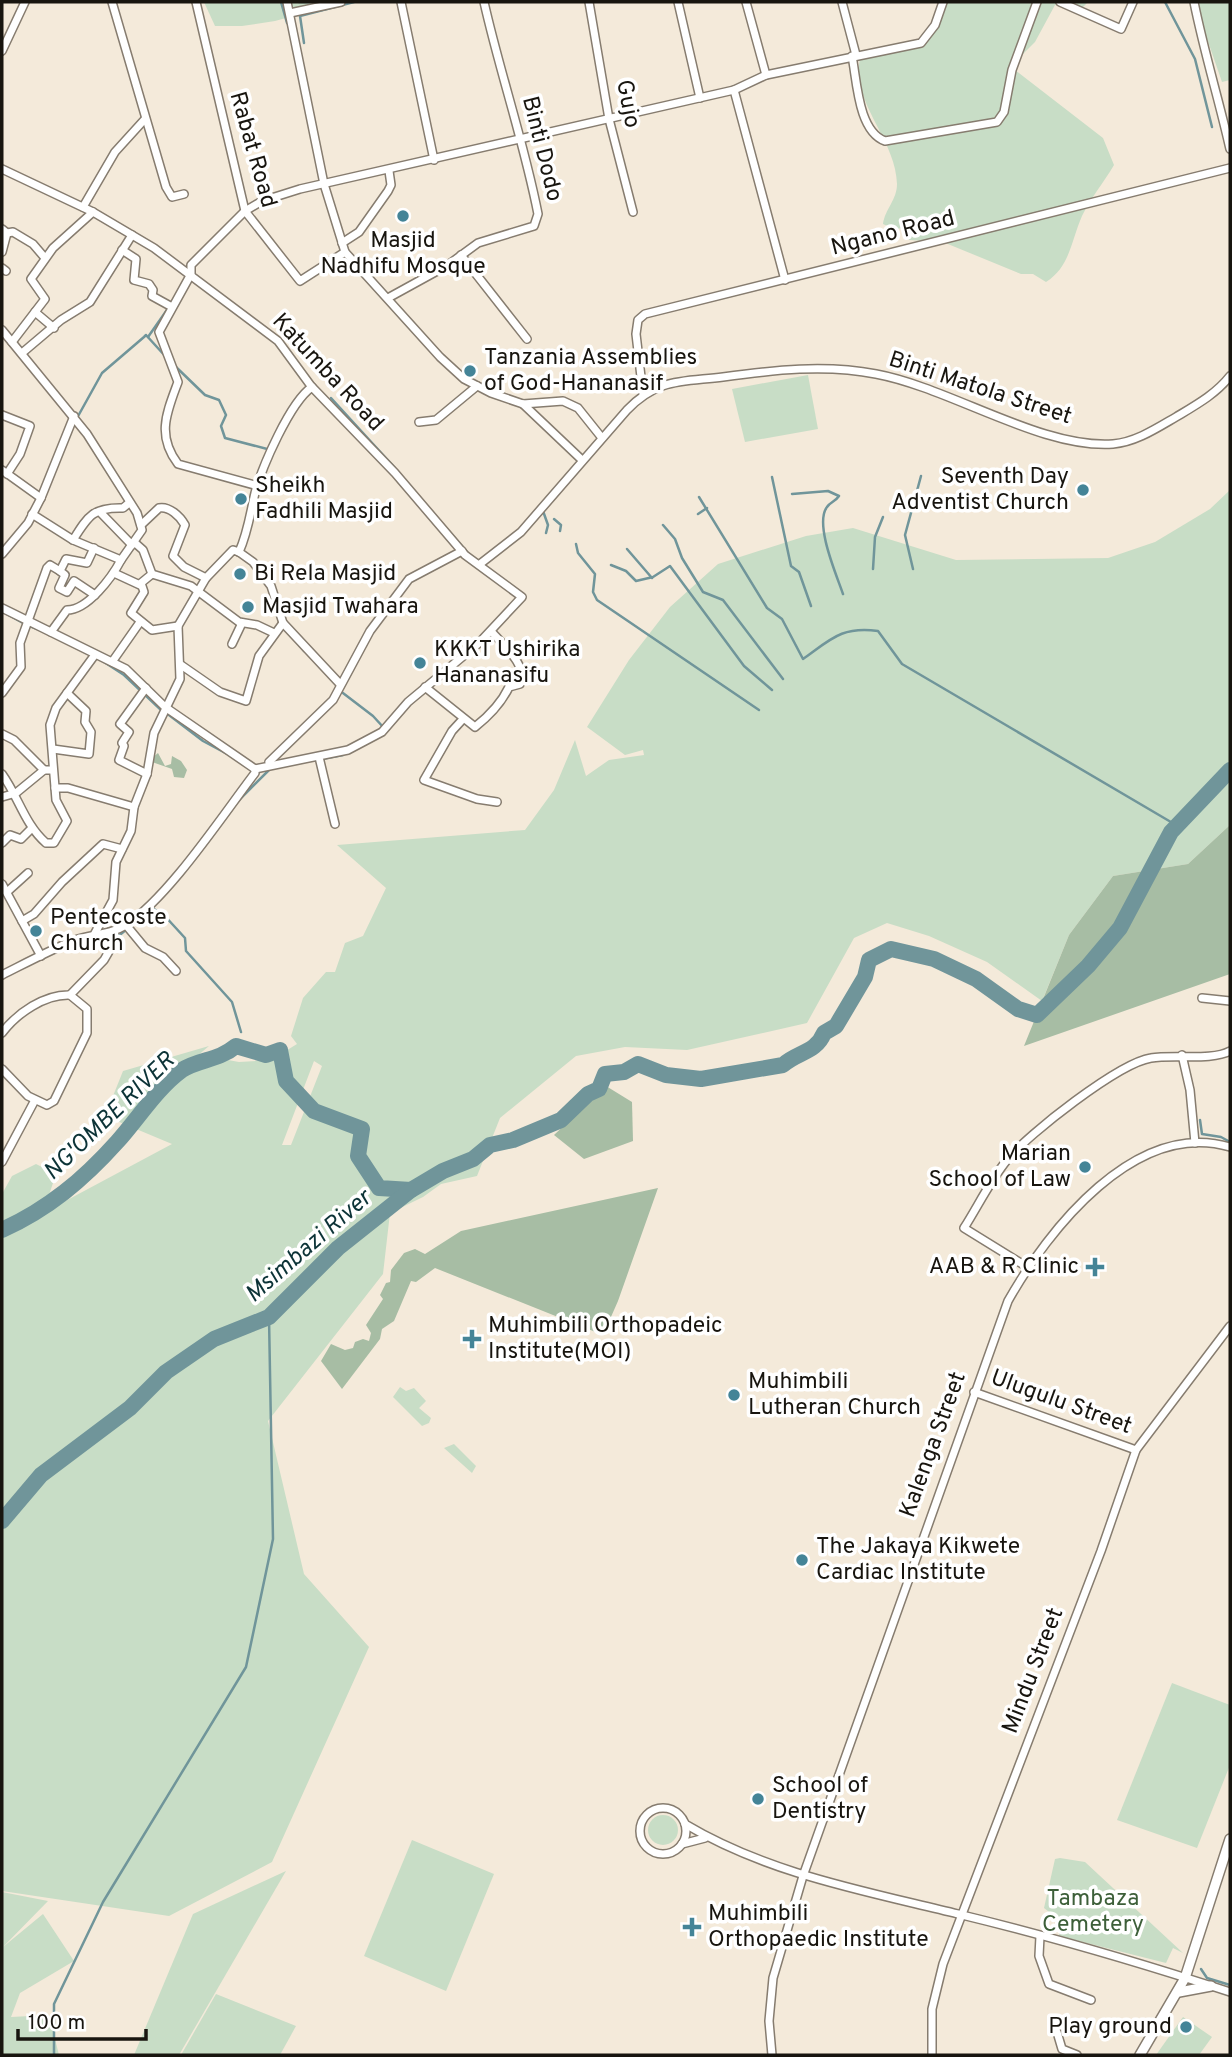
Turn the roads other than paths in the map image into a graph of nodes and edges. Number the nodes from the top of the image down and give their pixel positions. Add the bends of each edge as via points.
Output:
1 (25, 2) edge
2 (113, 2) edge
3 (196, 2) edge
4 (287, 2) edge
5 (341, 2) edge
6 (401, 2) edge
7 (484, 2) edge
8 (589, 2) edge
9 (678, 2) edge
10 (746, 2) edge
11 (842, 2) edge
12 (1037, 2) edge
13 (1060, 2) edge
14 (1133, 2) edge
15 (1194, 2) edge
16 (939, 3) edge
17 (290, 13) junction
18 (2, 51) edge
19 (854, 55) junction
20 (766, 75) junction
21 (734, 90) junction
22 (700, 98) junction
23 (145, 119) junction
24 (610, 119) junction
25 (522, 137) junction
26 (1230, 149) edge
27 (434, 160) junction
28 (1230, 168) edge
29 (2, 169) edge
30 (389, 171) junction
31 (324, 184) junction
32 (184, 194) dead end
33 (83, 207) junction
34 (245, 211) junction
35 (93, 212) junction
36 (633, 212) dead end
37 (4, 231) edge
38 (132, 235) junction
39 (342, 243) junction
40 (122, 250) junction
41 (345, 252) junction
42 (2, 253) edge
43 (461, 255) junction
44 (45, 258) junction
45 (191, 270) junction
46 (785, 280) junction
47 (388, 298) junction
48 (172, 307) junction
49 (35, 312) junction
50 (54, 328) junction
51 (2, 330) edge
52 (527, 339) dead end
53 (12, 342) junction
54 (22, 353) junction
55 (1230, 376) edge
56 (477, 386) junction
57 (312, 387) junction
58 (643, 394) junction
59 (523, 404) junction
60 (2, 415) edge
61 (74, 416) junction
62 (419, 422) dead end
63 (602, 438) junction
64 (583, 460) junction
65 (4, 472) edge
66 (258, 486) junction
67 (41, 498) junction
68 (129, 503) junction
69 (100, 512) junction
70 (32, 514) junction
71 (141, 525) junction
72 (73, 540) junction
73 (5, 543) edge
74 (133, 543) junction
75 (94, 548) junction
76 (462, 551) junction
77 (239, 552) junction
78 (2, 554) edge
79 (121, 560) junction
80 (480, 564) junction
81 (60, 571) junction
82 (114, 573) junction
83 (152, 574) junction
84 (206, 578) junction
85 (140, 585) junction
86 (197, 590) junction
87 (94, 595) junction
88 (2, 608) edge
89 (27, 622) junction
90 (140, 622) junction
91 (242, 623) junction
92 (283, 623) junction
93 (178, 626) junction
94 (491, 631) junction
95 (51, 632) junction
96 (274, 634) junction
97 (232, 644) dead end
98 (94, 656) junction
99 (112, 662) junction
100 (181, 665) junction
101 (340, 684) junction
102 (425, 687) junction
103 (146, 688) junction
104 (2, 693) edge
105 (67, 693) junction
106 (165, 707) junction
107 (463, 719) junction
108 (2, 734) edge
109 (53, 749) junction
110 (319, 757) junction
111 (255, 769) junction
112 (48, 770) junction
113 (2, 774) edge
114 (147, 774) junction
115 (55, 788) junction
116 (16, 793) junction
117 (2, 797) edge
118 (497, 802) dead end
119 (134, 807) junction
120 (335, 824) dead end
121 (30, 830) junction
122 (2, 843) edge
123 (122, 849) junction
124 (28, 873) dead end
125 (2, 884) edge
126 (6, 896) edge
127 (22, 921) junction
128 (126, 925) junction
129 (95, 933) junction
130 (108, 934) junction
131 (41, 956) junction
132 (176, 971) dead end
133 (2, 975) edge
134 (70, 995) junction
135 (1202, 998) dead end
136 (1230, 1001) edge
137 (3, 1029) edge
138 (1230, 1051) edge
139 (1182, 1055) junction
140 (3, 1072) edge
141 (34, 1100) junction
142 (1195, 1143) junction
143 (1230, 1147) edge
144 (2, 1162) edge
145 (1027, 1267) junction
146 (1230, 1326) edge
147 (974, 1392) junction
148 (1136, 1450) junction
149 (685, 1824) junction
150 (706, 1838) junction
151 (1230, 1839) edge
152 (682, 1844) junction
153 (803, 1876) junction
154 (961, 1914) junction
155 (1040, 1936) junction
156 (1185, 1978) junction
157 (1211, 1986) junction
158 (1179, 1992) junction
159 (1230, 1992) edge
160 (1091, 2000) dead end
161 (1057, 2032) dead end
162 (772, 2055) edge
163 (932, 2055) edge
164 (1077, 2055) edge
165 (1140, 2055) edge

1 - 18 street
2 - 23 street
3 - 34 street, Rabat Road
4 - 17 street
5 - 17 street
6 - 27 street
7 - 25 street, Binti Dodo
8 - 24 street, Gujo
9 - 22 street
10 - 20 street
11 - 19 street
12 - 19 street via 997,122 880,139 869,128
13 - 14 street via 1121,29
15 - 26 street
16 - 19 street via 935,25 921,43
17 - 31 street
19 - 20 street
20 - 21 street
21 - 22 street
21 - 46 street
22 - 24 street
23 - 32 street via 166,187 172,197
23 - 33 street via 116,152
24 - 25 street
24 - 36 street, Gujo
25 - 27 street
25 - 43 street, Binti Dodo via 538,214 534,226 489,238
27 - 30 street
28 - 46 street, Ngano Road
29 - 33 street, Katumba Road
30 - 31 street
30 - 39 street via 388,191 359,232
31 - 34 street via 281,194
31 - 39 street
33 - 35 street, Katumba Road
34 - 41 street, Rabat Road via 298,280
34 - 45 street
35 - 38 street, Katumba Road
35 - 44 street
37 - 42 street
37 - 44 street via 33,244
38 - 40 street
38 - 45 street, Katumba Road
39 - 41 street
40 - 48 street via 136,259 134,280 149,284 152,296
40 - 50 street via 90,302
41 - 47 street
43 - 47 street, Binti Dodo
43 - 52 street
44 - 49 street via 31,279 45,299
45 - 48 street
45 - 57 street, Katumba Road via 278,341
46 - 58 street, Ngano Road via 641,316 636,334
47 - 56 street via 447,364
48 - 66 street via 159,332 178,382 163,427 169,447 182,466
49 - 50 street
49 - 53 street
50 - 54 street
51 - 53 street
53 - 54 street
54 - 61 street
55 - 58 street, Binti Matola Street via 1208,398 1180,415 1116,444 1049,435 912,384 841,370 775,370 681,381 661,384
56 - 59 street
56 - 62 street via 436,420
57 - 66 street via 290,414
57 - 76 street, Katumba Road
58 - 63 street, Binti Matola Street
59 - 63 street via 563,401 578,408
59 - 64 street
60 - 65 street via 30,426 20,454
61 - 67 street
61 - 68 street
63 - 64 street, Binti Matola Street
64 - 80 street, Binti Matola Street via 521,532
65 - 67 street
66 - 77 street
67 - 70 street
68 - 69 street
68 - 71 street
69 - 72 street via 88,518
69 - 74 street
70 - 72 street
70 - 73 street
71 - 74 street via 141,534
71 - 84 street via 159,508 168,508 185,525 173,556
72 - 75 street
73 - 78 street
74 - 79 street
74 - 83 street via 143,550
75 - 79 street
75 - 81 street via 86,563 66,559
76 - 80 street, Katumba Road
76 - 101 street via 440,560 401,588
77 - 84 street via 233,550
77 - 92 street via 271,586
79 - 82 street
80 - 94 street, Katumba Road via 522,597
81 - 87 street via 65,575 59,588 67,592 74,581
81 - 89 street via 50,565 47,568
82 - 85 street
82 - 87 street
83 - 85 street
83 - 86 street
84 - 86 street
85 - 90 street via 144,592 131,613
86 - 91 street
86 - 93 street
87 - 95 street via 67,610
88 - 89 street
89 - 95 street
89 - 104 street via 20,643 21,667
90 - 93 street via 159,631
90 - 99 street
91 - 96 street
91 - 97 street
92 - 96 street
92 - 101 street
93 - 100 street
94 - 102 street
94 - 107 street via 520,666 522,682 509,687 496,708 475,727
95 - 98 street
96 - 100 street via 255,663 246,701 220,692
98 - 99 street
98 - 105 street
99 - 103 street
100 - 106 street via 180,679
101 - 111 street via 333,700 282,752
102 - 107 street
102 - 110 street via 382,732 348,750
103 - 106 street
103 - 114 street via 120,724 129,733 119,760
105 - 109 street via 50,725
105 - 109 street via 86,711 85,722 91,732 89,754
106 - 111 street
106 - 114 street via 154,733
107 - 118 street via 424,780
108 - 112 street
109 - 112 street
110 - 111 street
110 - 120 street
111 - 128 street via 167,885
112 - 115 street
112 - 116 street
113 - 116 street
114 - 119 street
115 - 119 street
115 - 121 street via 57,808 67,821 63,830 50,844
116 - 117 street
116 - 121 street
119 - 123 street via 131,831
121 - 122 street via 20,839 10,835
123 - 127 street via 103,844
123 - 129 street via 116,862 113,900
124 - 126 street
125 - 126 street
126 - 127 street
127 - 131 street
128 - 130 street
128 - 132 street via 145,948
129 - 130 street
129 - 131 street
130 - 134 street via 115,941 104,960
131 - 133 street
134 - 137 street via 55,994
134 - 141 street via 87,1009 87,1033 54,1101 47,1105
135 - 136 street
138 - 139 street
139 - 142 street
139 - 145 street via 1131,1064 1084,1095 1008,1159 964,1228
140 - 141 street
141 - 144 street
142 - 143 street, Kalenga Street
142 - 145 street, Kalenga Street via 1159,1151 1098,1185
145 - 147 street, Kalenga Street via 1003,1313
146 - 148 street, Mindu Street
147 - 148 street, Ulugulu Street
147 - 153 street, Kalenga Street
148 - 154 street, Mindu Street
149 - 150 street
149 - 152 street
149 - 152 street via 675,1811 661,1808 648,1813 640,1824 641,1838 653,1852 669,1853
150 - 152 street
150 - 153 street
151 - 156 street
153 - 154 street
153 - 162 street, Kalenga Street via 773,1978
154 - 155 street
154 - 163 street, Mindu Street via 932,2009
155 - 156 street
155 - 160 street via 1039,1956 1049,1984
156 - 157 street
156 - 158 street
157 - 158 street
157 - 159 street
158 - 165 street
161 - 164 street via 1062,2049

